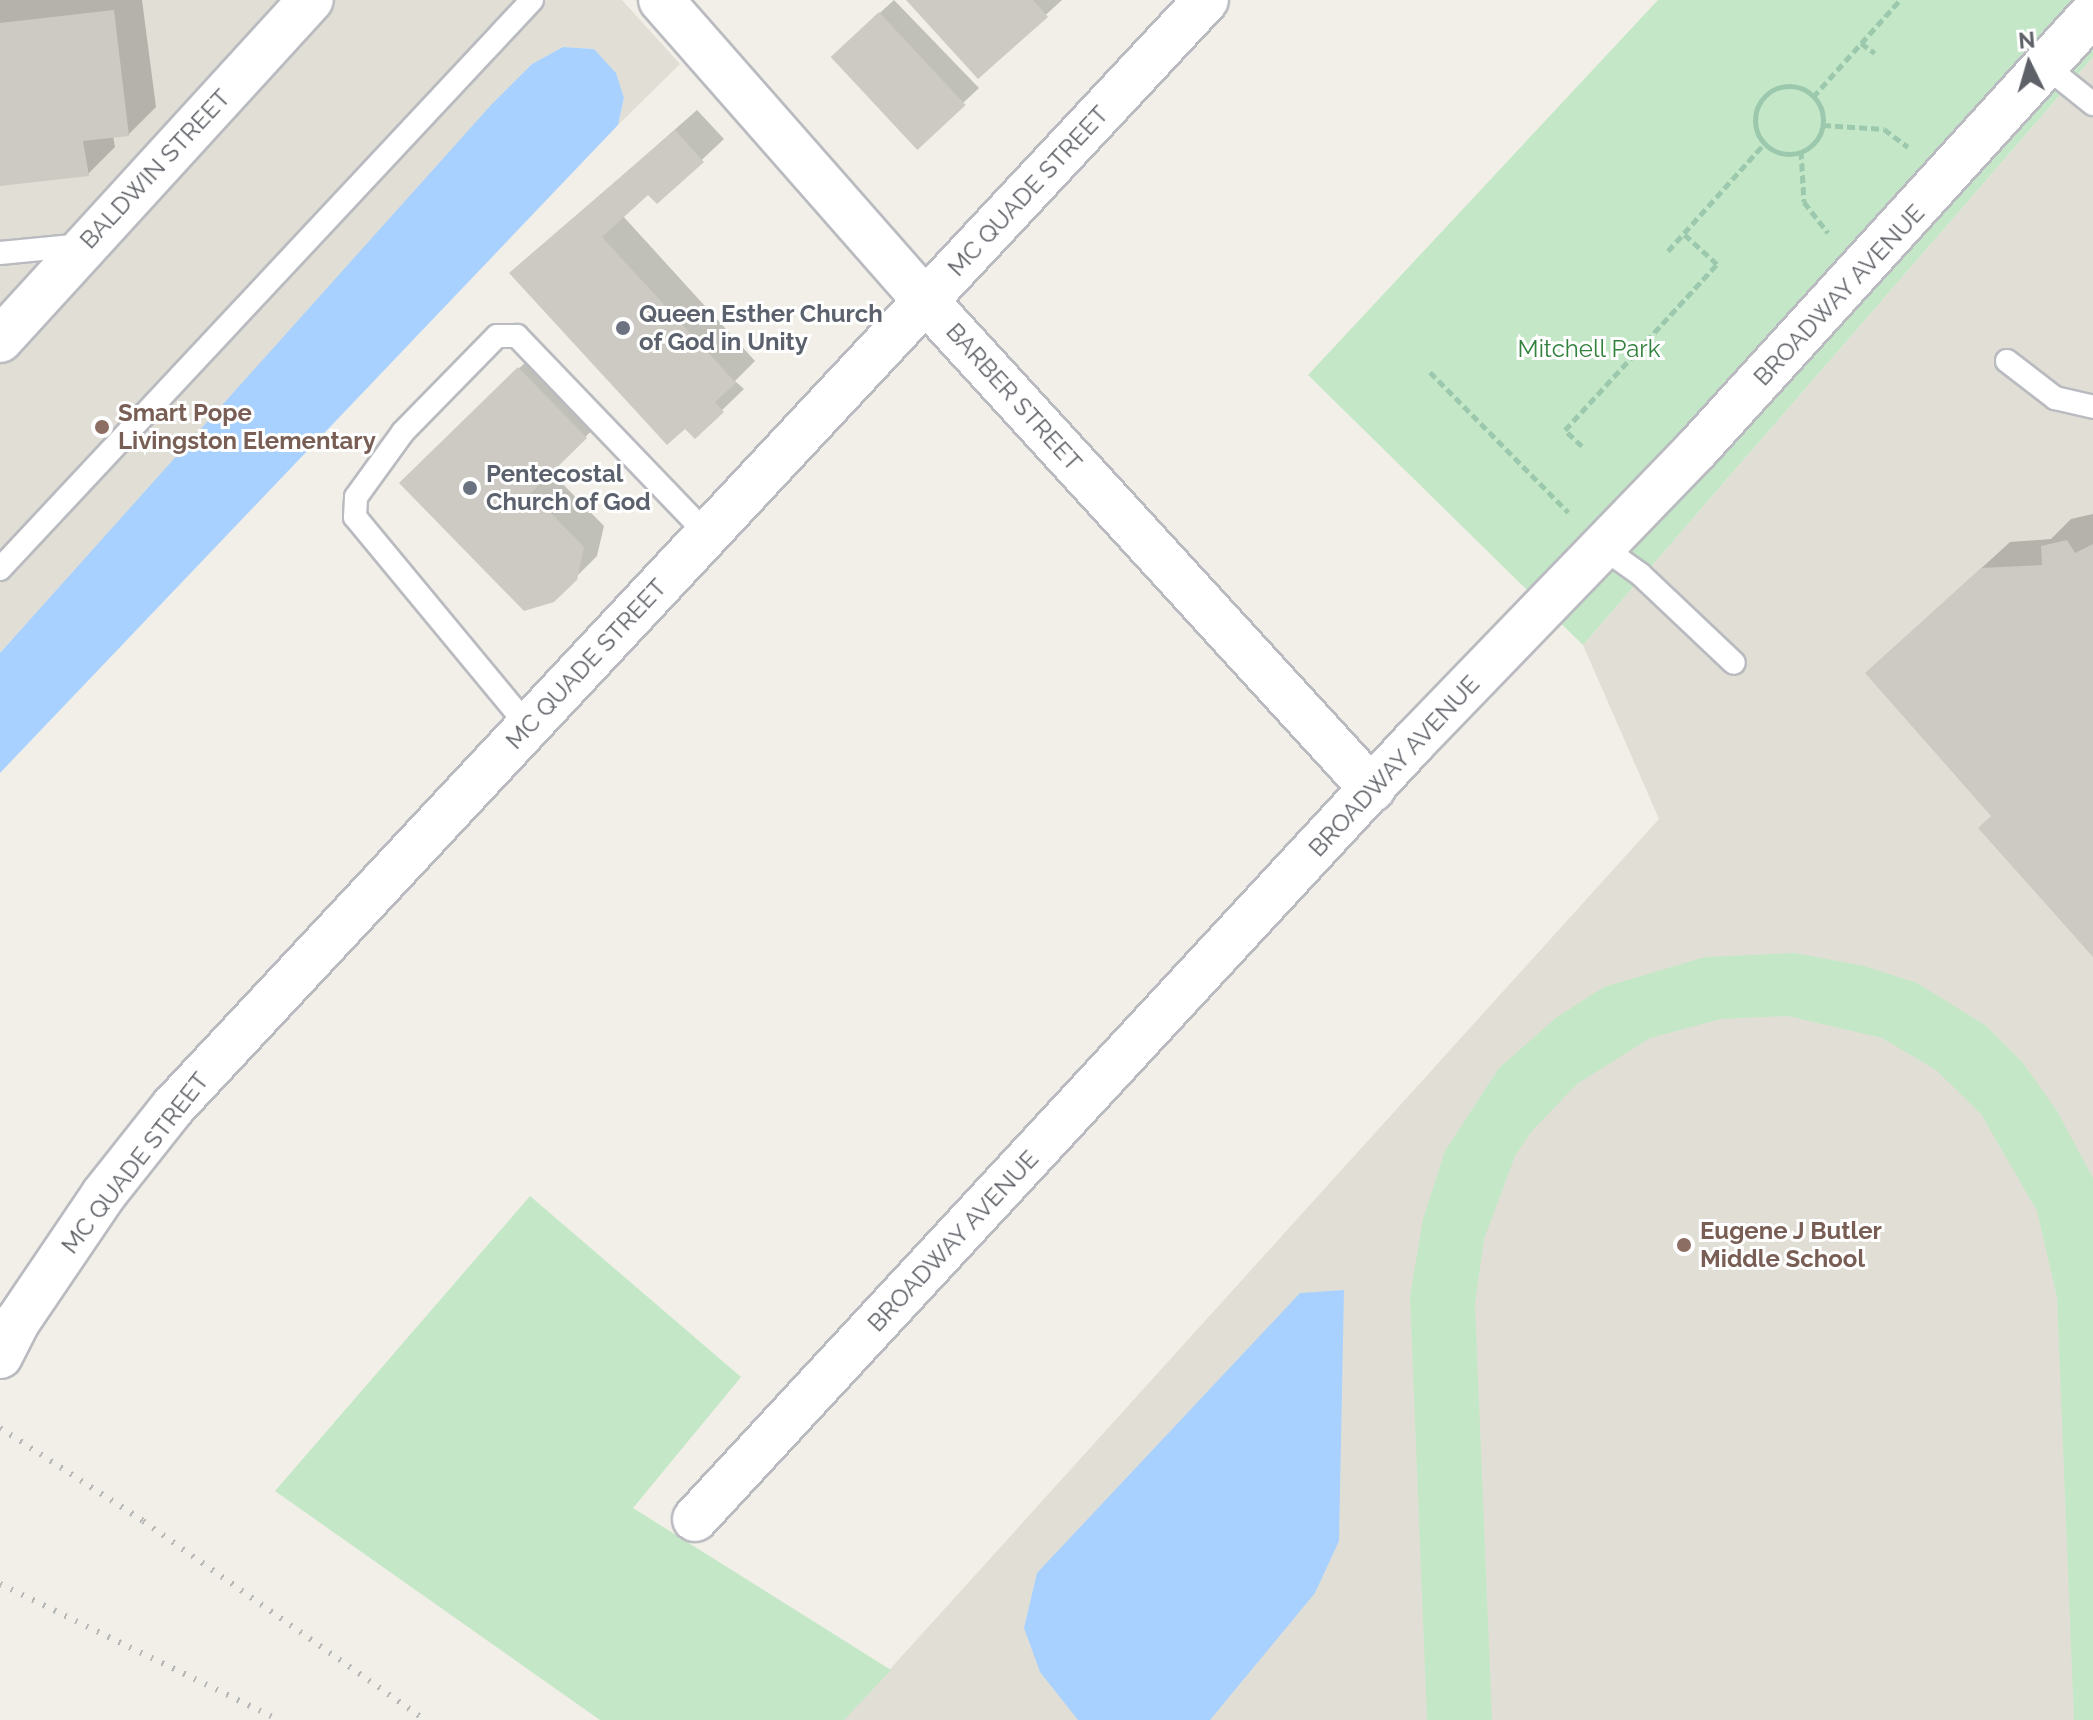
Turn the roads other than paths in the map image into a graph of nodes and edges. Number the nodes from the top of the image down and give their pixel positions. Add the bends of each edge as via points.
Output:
1 (311, 0) edge
2 (532, 0) edge
3 (661, 0) edge
4 (1206, 0) edge
5 (2093, 13) edge
6 (2047, 67) junction
7 (2093, 104) edge
8 (84, 245) junction
9 (0, 253) edge
10 (925, 300) junction
11 (0, 340) edge
12 (2007, 361) dead end
13 (2093, 407) edge
14 (707, 534) junction
15 (1602, 547) junction
16 (0, 569) edge
17 (1734, 663) dead end
18 (528, 726) junction
19 (1372, 789) junction
20 (0, 1356) edge
21 (695, 1519) dead end

1 - 8 street, BALDWIN STREET
2 - 16 lane
3 - 10 street, BARBER STREET
4 - 10 street, MC QUADE STREET
5 - 6 street, BROADWAY AVENUE
6 - 7 lane
6 - 15 street, BROADWAY AVENUE
8 - 9 lane
8 - 11 street, BALDWIN STREET
10 - 14 street, MC QUADE STREET
10 - 19 street, BARBER STREET
12 - 13 lane via 2055,398
14 - 18 street, MC QUADE STREET
14 - 18 lane via 517,336 497,336 403,432 356,497 355,517
15 - 17 lane via 1640,574
15 - 19 street, BROADWAY AVENUE
18 - 20 street, MC QUADE STREET via 173,1107 104,1194
19 - 21 street, BROADWAY AVENUE

